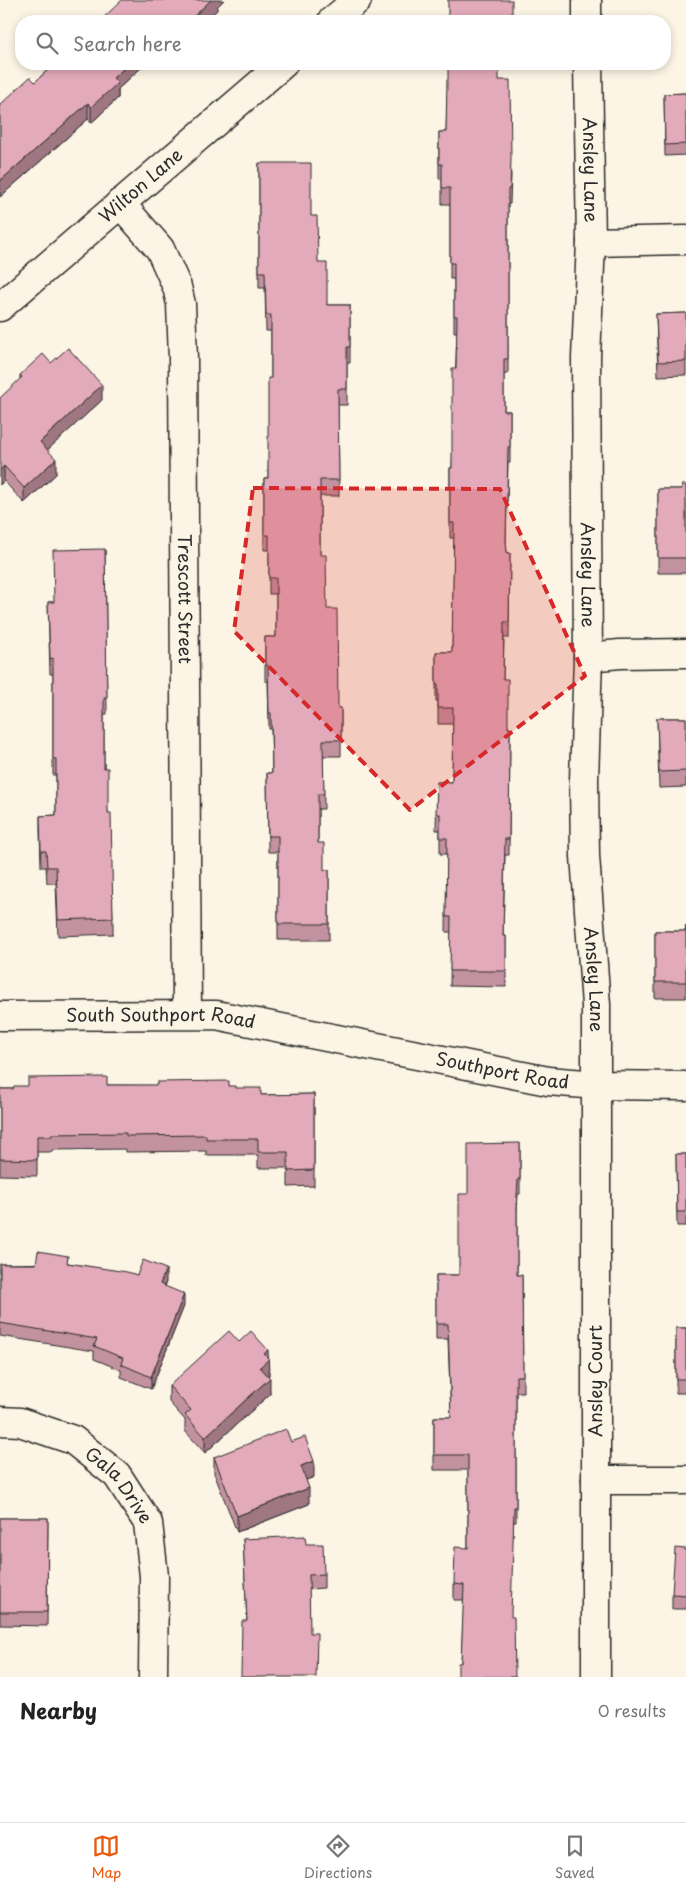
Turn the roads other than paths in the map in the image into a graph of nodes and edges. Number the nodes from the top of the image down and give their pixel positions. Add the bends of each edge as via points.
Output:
1 (357, 0) edge
2 (587, 0) edge
3 (339, 15) edge
4 (587, 15) edge
5 (276, 70) edge
6 (588, 70) edge
7 (120, 203) junction
8 (686, 240) edge
9 (591, 242) junction
10 (0, 306) edge
11 (686, 653) edge
12 (588, 657) junction
13 (187, 1014) junction
14 (0, 1016) edge
15 (319, 1036) joint
16 (597, 1085) junction
17 (686, 1086) edge
18 (0, 1421) edge
19 (596, 1480) junction
20 (686, 1480) edge
21 (153, 1677) edge
22 (596, 1677) edge

1 - 3 street
2 - 4 street
5 - 7 street, Wilton Lane
6 - 9 street, Ansley Lane
7 - 10 street, Wilton Lane
7 - 13 street, Trescott Street via 160,249 181,304
8 - 9 street
9 - 12 street, Ansley Lane via 586,358
11 - 12 street
12 - 16 street, Ansley Lane via 585,847 596,1005
13 - 14 street, South Southport Road
13 - 15 street, South Southport Road via 216,1015
15 - 16 street, Southport Road via 548,1082
16 - 17 street, Southport Road
16 - 19 street, Ansley Court
18 - 21 street, Gala Drive via 20,1422 73,1440 117,1475 148,1523 154,1576
19 - 20 street
19 - 22 street, Ansley Court

